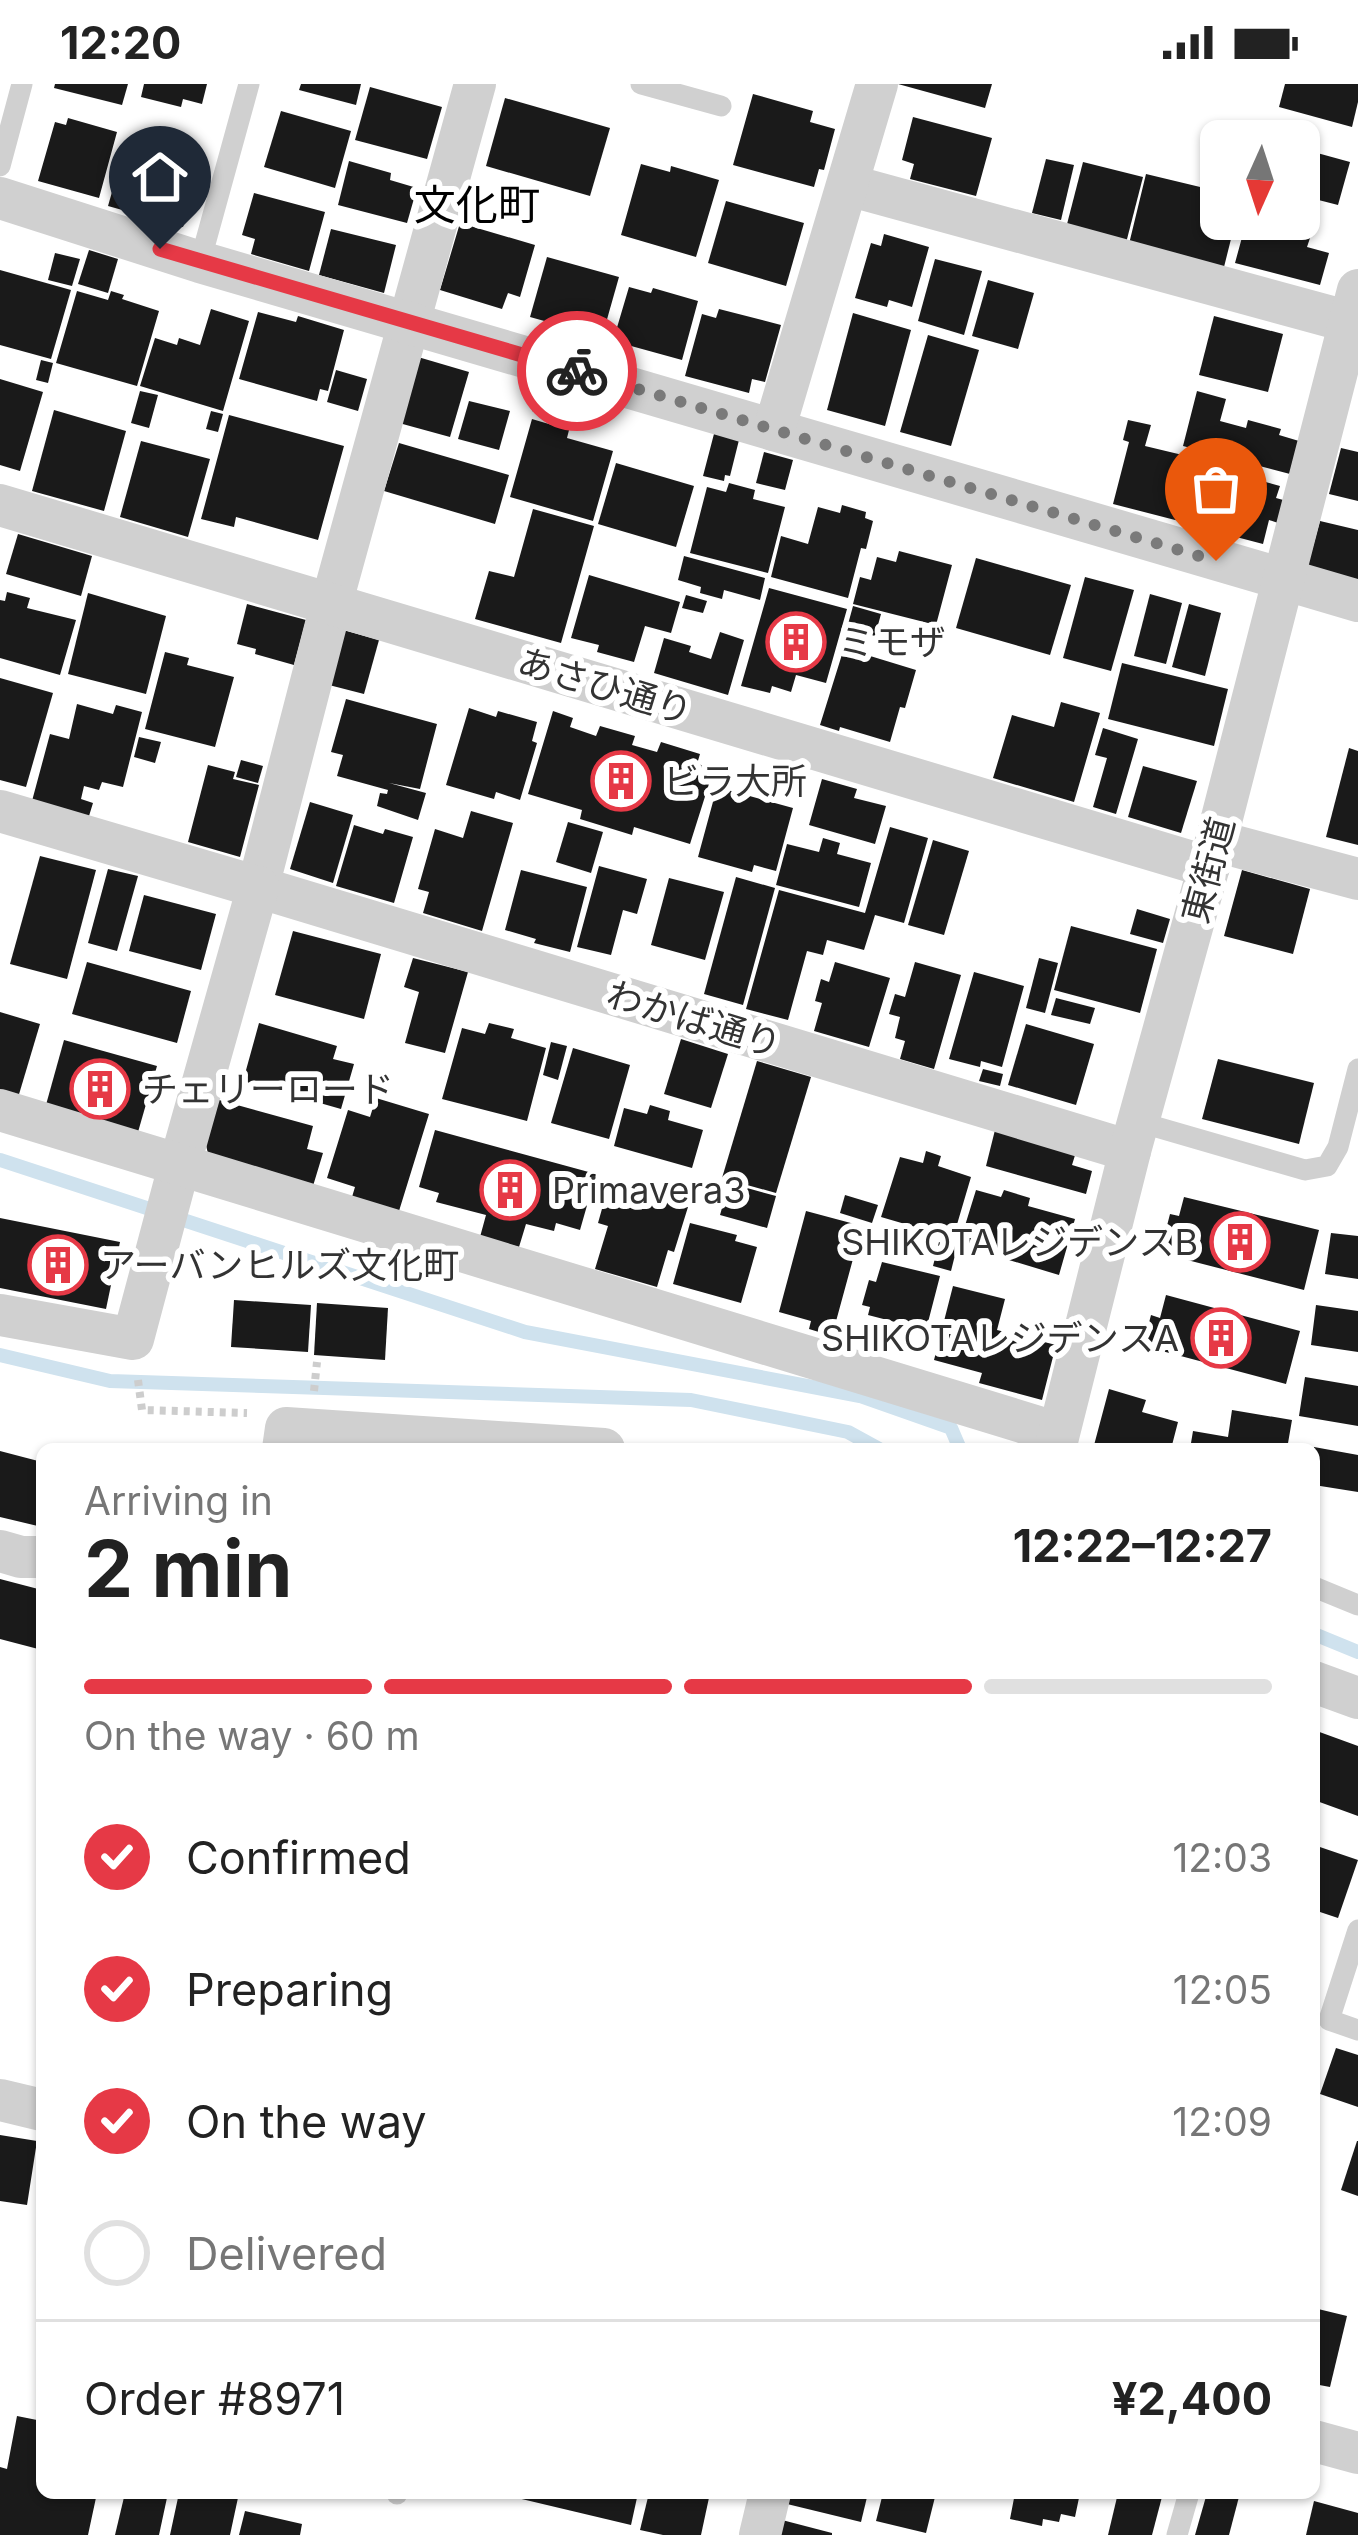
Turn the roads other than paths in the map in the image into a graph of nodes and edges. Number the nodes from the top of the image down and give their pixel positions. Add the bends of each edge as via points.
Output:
1 (22, 84) edge
2 (249, 84) edge
3 (475, 84) edge
4 (641, 84) edge
5 (878, 84) edge
6 (721, 106) dead end
7 (0, 166) edge
8 (848, 185) junction
9 (0, 199) edge
10 (200, 262) junction
11 (1354, 306) edge
12 (409, 321) junction
13 (774, 430) junction
14 (0, 505) edge
15 (1284, 581) junction
16 (1358, 601) edge
17 (331, 605) junction
18 (0, 811) edge
19 (1213, 854) junction
20 (1358, 879) edge
21 (258, 887) junction
22 (1358, 1069) edge
23 (0, 1110) edge
24 (1135, 1136) junction
25 (175, 1180) junction
26 (0, 1315) edge
27 (284, 1439) edge
28 (1056, 1441) edge
29 (412, 1443) edge
30 (0, 1551) edge
31 (36, 1557) edge
32 (1320, 1589) edge
33 (1358, 1605) edge
34 (1320, 1684) edge
35 (1358, 1698) edge
36 (1358, 1930) edge
37 (1358, 2030) edge
38 (0, 2100) edge
39 (36, 2109) edge
40 (1320, 2443) edge
41 (1358, 2453) edge
42 (769, 2499) edge
43 (1187, 2499) edge
44 (760, 2535) edge
45 (1177, 2535) edge

1 - 7 lane
2 - 10 lane
3 - 12 street
4 - 6 lane
5 - 8 street
8 - 11 street
8 - 13 street
9 - 10 street
10 - 12 street
11 - 15 street, 東街道
12 - 13 street
12 - 17 street
13 - 15 street
14 - 17 street, あさひ通り
15 - 16 street
15 - 19 street, 東街道
17 - 19 street, あさひ通り
17 - 21 street
18 - 21 street, わかば通り
19 - 20 street, あさひ通り
19 - 24 street, 東街道
21 - 24 street, わかば通り
21 - 25 street
22 - 24 lane via 1328,1166 1305,1170
23 - 25 street
24 - 28 street, 東街道
25 - 26 street via 133,1340
25 - 28 street
27 - 29 street
30 - 31 street
32 - 33 lane
34 - 35 street
36 - 37 lane via 1329,2020
38 - 39 street
40 - 41 street
42 - 44 street
43 - 45 lane

